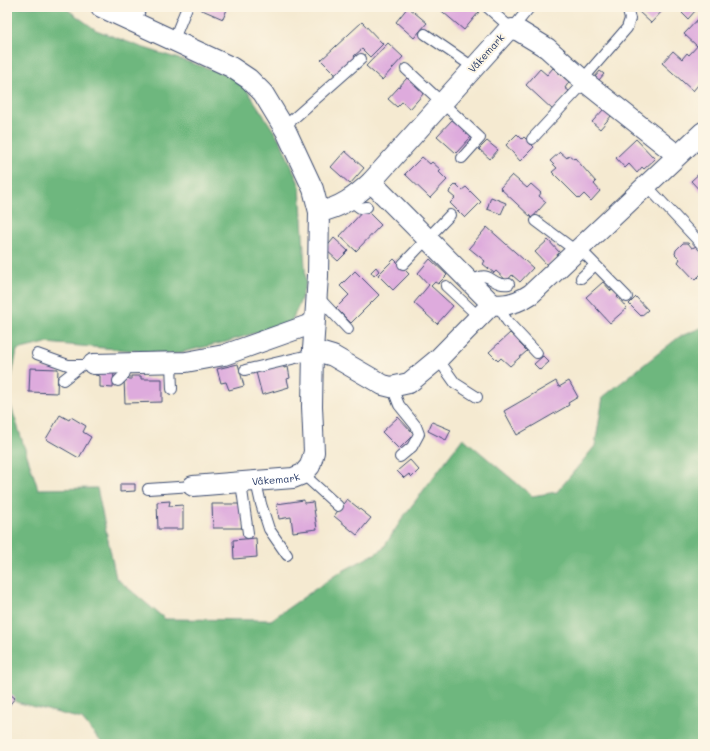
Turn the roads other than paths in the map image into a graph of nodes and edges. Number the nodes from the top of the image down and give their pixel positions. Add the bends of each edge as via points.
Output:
1 (101, 7) edge
2 (187, 7) edge
3 (487, 7) edge
4 (530, 7) edge
5 (627, 7) edge
6 (139, 14) edge
7 (512, 29) junction
8 (425, 34) dead end
9 (174, 39) junction
10 (361, 59) dead end
11 (473, 67) junction
12 (406, 69) dead end
13 (583, 81) junction
14 (442, 103) junction
15 (284, 127) junction
16 (701, 136) edge
17 (532, 139) dead end
18 (677, 155) junction
19 (462, 158) dead end
20 (371, 182) junction
21 (646, 185) junction
22 (349, 200) junction
23 (367, 207) dead end
24 (319, 212) junction
25 (450, 215) dead end
26 (536, 220) dead end
27 (427, 238) junction
28 (703, 246) edge
29 (578, 249) junction
30 (404, 264) dead end
31 (596, 264) junction
32 (581, 278) dead end
33 (471, 283) junction
34 (509, 284) dead end
35 (446, 286) dead end
36 (317, 296) junction
37 (627, 297) dead end
38 (490, 309) junction
39 (314, 323) junction
40 (348, 329) dead end
41 (313, 352) junction
42 (537, 353) dead end
43 (37, 354) dead end
44 (438, 359) junction
45 (170, 363) junction
46 (88, 364) junction
47 (245, 370) dead end
48 (63, 380) dead end
49 (392, 387) junction
50 (172, 389) dead end
51 (477, 398) dead end
52 (400, 457) dead end
53 (303, 474) junction
54 (248, 483) junction
55 (193, 486) joint
56 (148, 489) dead end
57 (338, 506) dead end
58 (248, 533) dead end
59 (287, 555) dead end

1 - 6 street, Våkemark
2 - 9 lane
3 - 7 lane
4 - 7 lane
5 - 13 lane via 630,19 627,28
6 - 9 street, Våkemark
7 - 11 street, Våkemark via 506,31
7 - 13 street, Våkemark via 547,48
8 - 11 lane
9 - 15 street, Våkemark via 231,67 249,79 263,93
10 - 15 lane
11 - 14 street, Våkemark
12 - 14 lane
13 - 17 lane
13 - 18 street, Våkemark
14 - 19 lane via 480,138
14 - 20 street, Våkemark
15 - 24 street, Våkemark via 313,189
16 - 18 street
18 - 21 street
20 - 22 street, Våkemark
20 - 27 street
21 - 28 lane
21 - 29 street
22 - 23 lane via 360,208
22 - 24 street, Våkemark via 340,206
24 - 36 street, Våkemark
25 - 27 lane
26 - 29 lane
27 - 30 lane
27 - 33 street
29 - 31 lane
29 - 38 street via 531,294 519,302
31 - 32 lane
31 - 37 lane
33 - 34 lane via 478,277 485,276 504,285
33 - 38 street
35 - 38 lane
36 - 39 street, Våkemark
36 - 40 lane
38 - 42 lane via 507,321
38 - 44 street
39 - 41 street, Våkemark
39 - 45 street via 224,356
41 - 47 lane
41 - 49 street via 333,356 375,381
41 - 53 street, Våkemark via 314,452 310,466
43 - 46 lane via 68,365
44 - 49 street via 409,383
44 - 51 lane via 455,383
45 - 46 street via 123,372
45 - 50 lane
46 - 48 lane
49 - 52 lane via 399,406 416,426 419,434 412,447
53 - 54 street, Våkemark via 293,478
53 - 57 lane
54 - 55 street, Våkemark
54 - 58 lane
54 - 59 lane via 261,504 269,529
55 - 56 lane

